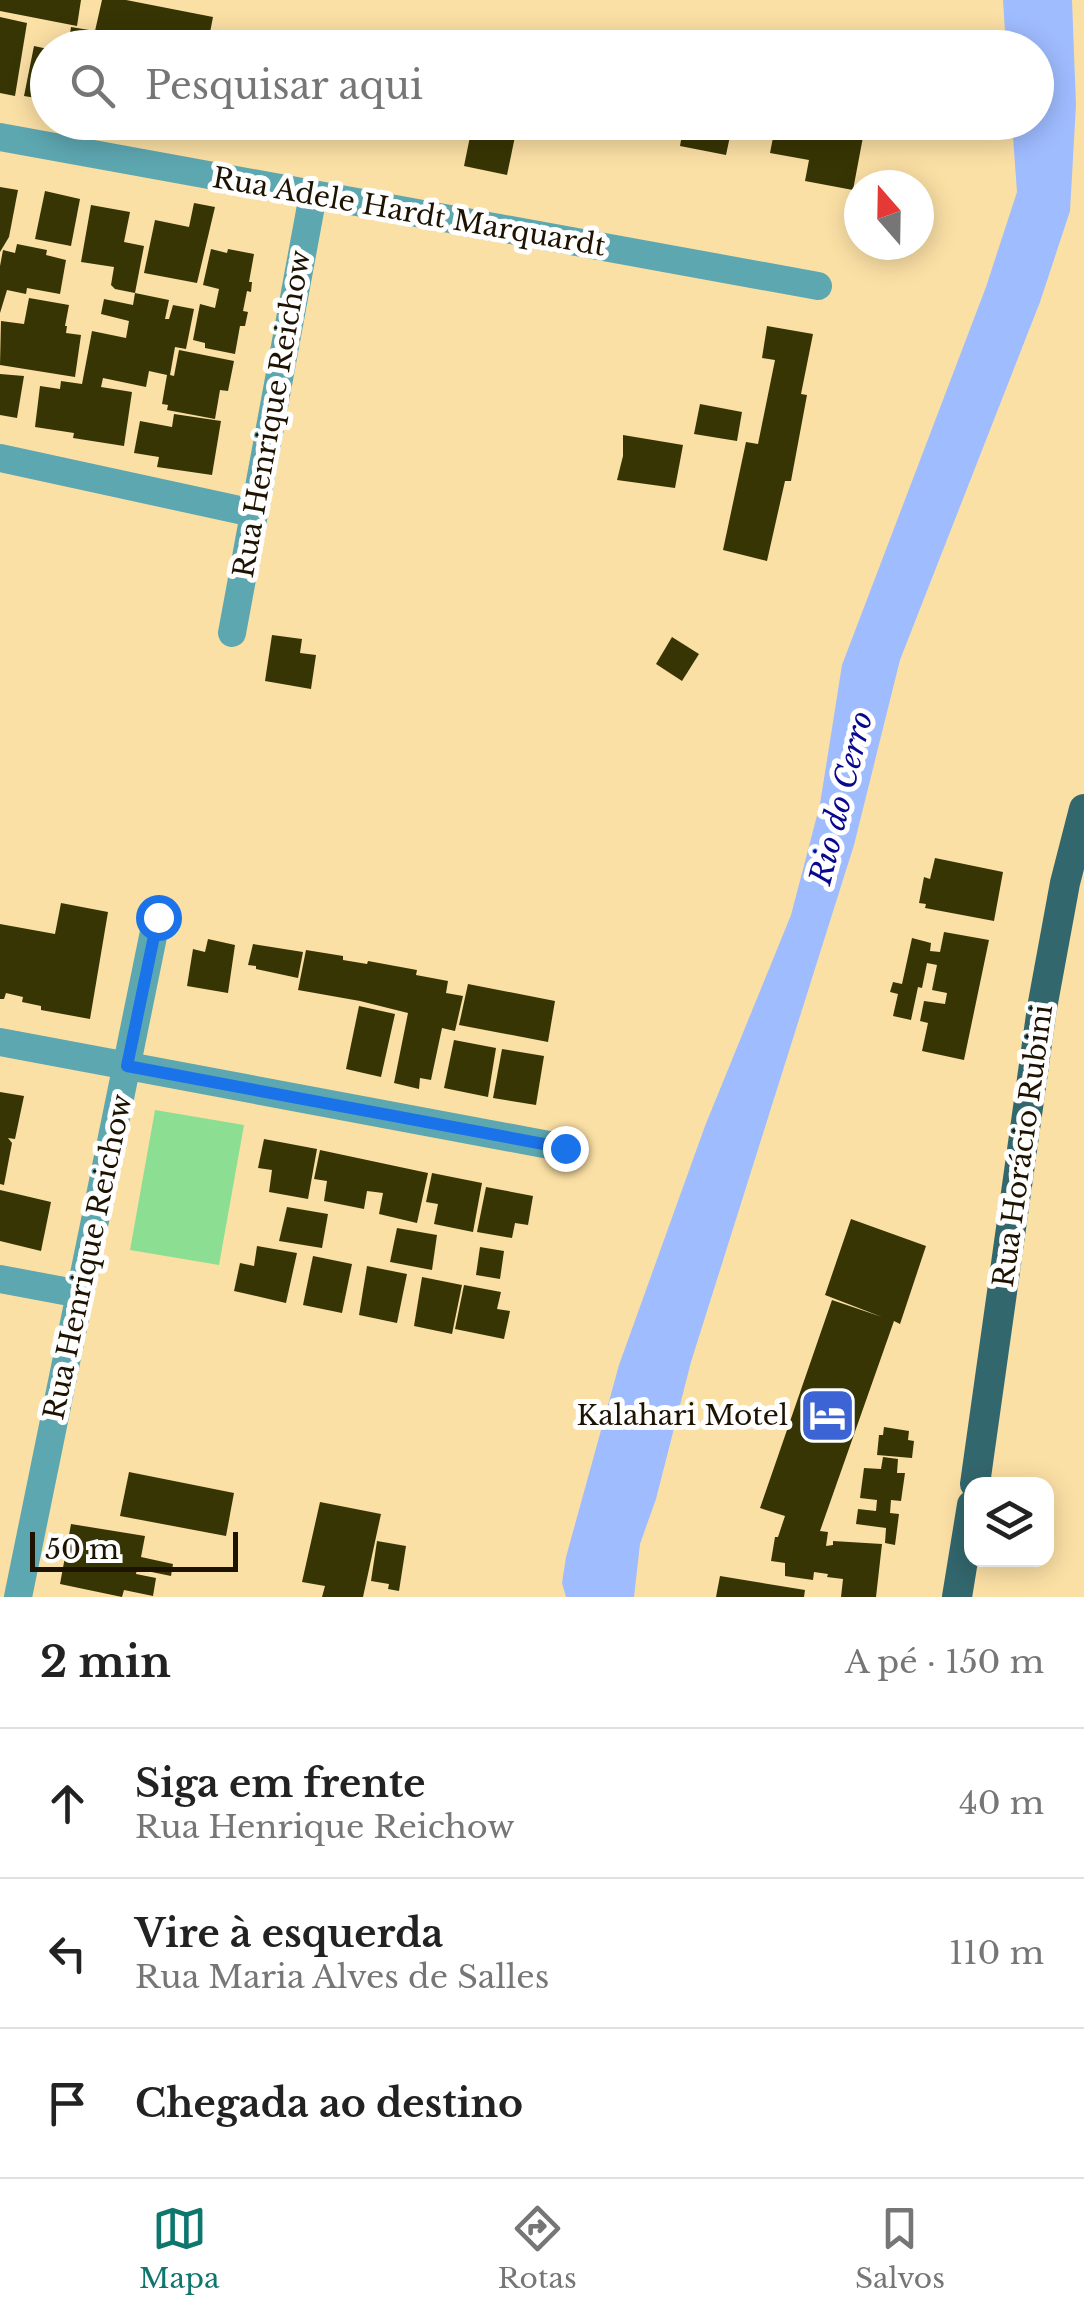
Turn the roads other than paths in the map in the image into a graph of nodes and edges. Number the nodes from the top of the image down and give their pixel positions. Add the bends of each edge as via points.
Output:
1 (0, 136) edge
2 (313, 195) junction
3 (818, 286) dead end
4 (0, 458) edge
5 (253, 513) junction
6 (232, 633) dead end
7 (1084, 809) edge
8 (158, 917) dead end
9 (0, 1042) edge
10 (127, 1066) junction
11 (565, 1148) dead end
12 (0, 1278) edge
13 (80, 1294) junction
14 (976, 1477) edge
15 (964, 1551) edge
16 (18, 1597) edge
17 (956, 1597) edge

1 - 2 street, Rua Adele Hardt Marquardt
2 - 3 street, Rua Adele Hardt Marquardt
2 - 5 street, Rua Henrique Reichow
4 - 5 street
5 - 6 street, Rua Henrique Reichow
7 - 14 main road, Rua Horácio Rubini via 1042,1008
8 - 10 street, Rua Henrique Reichow
9 - 10 street
10 - 11 street
10 - 13 street, Rua Henrique Reichow
12 - 13 street
13 - 16 street, Rua Henrique Reichow
15 - 17 main road

